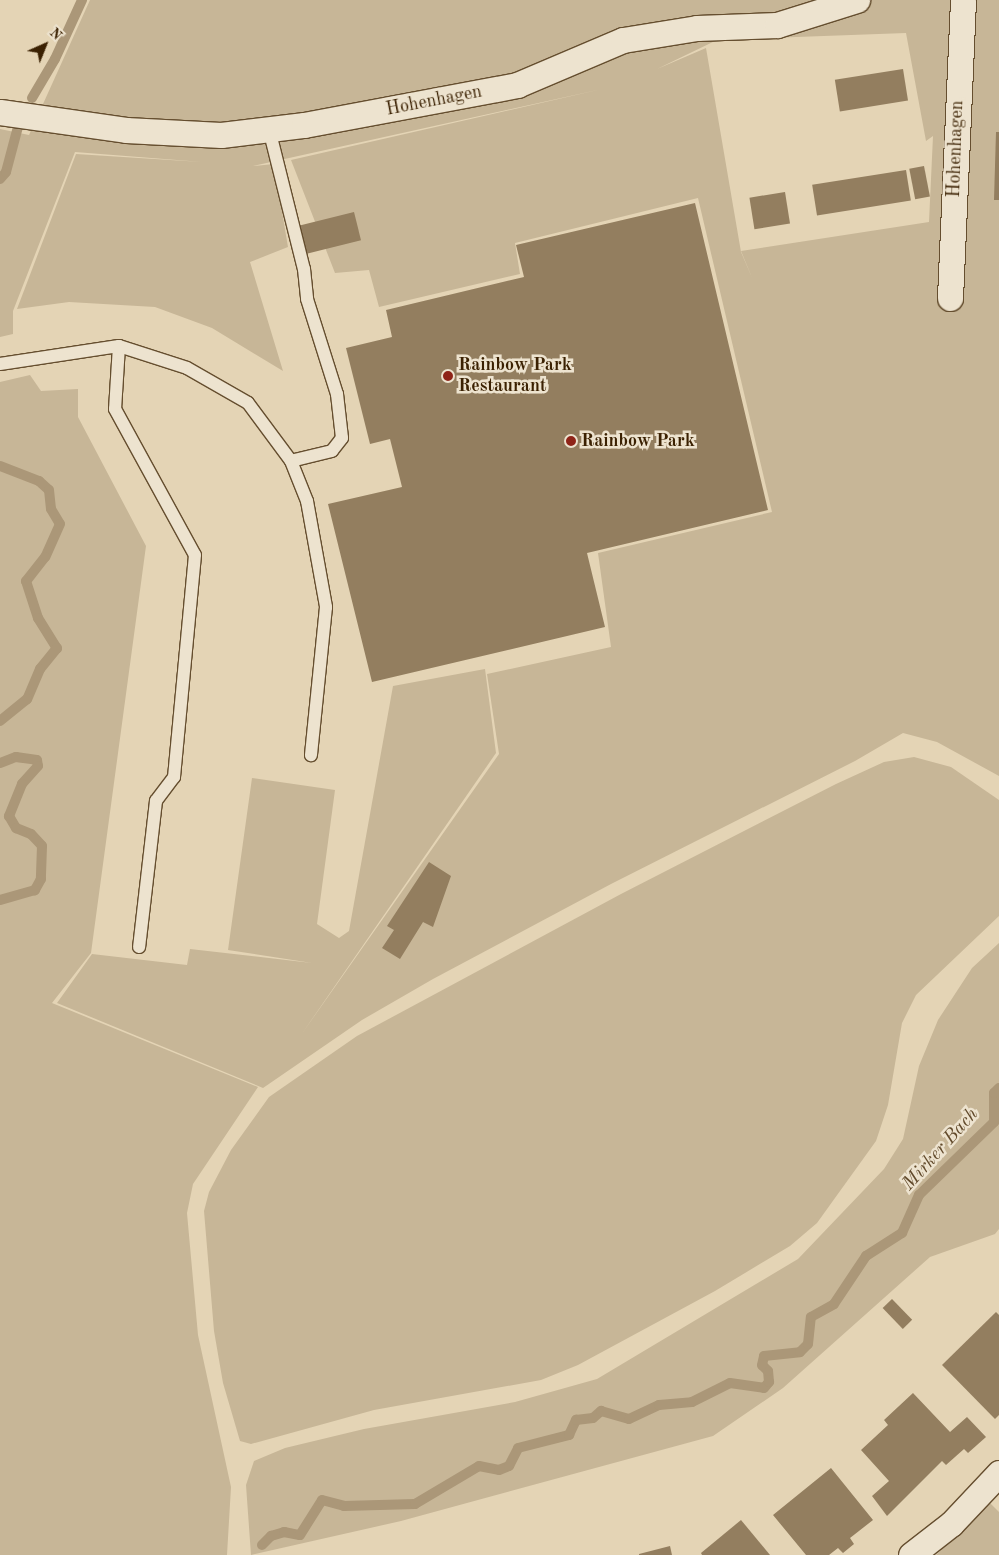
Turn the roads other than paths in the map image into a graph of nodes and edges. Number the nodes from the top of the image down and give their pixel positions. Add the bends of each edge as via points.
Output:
1 (857, 0) edge
2 (963, 0) edge
3 (0, 112) edge
4 (269, 130) junction
5 (950, 298) dead end
6 (119, 346) junction
7 (0, 364) edge
8 (291, 461) junction
9 (311, 756) dead end
10 (139, 947) dead end
11 (999, 1473) edge
12 (911, 1555) edge

1 - 4 street, Hohenhagen via 777,25 697,28 623,40 517,85
2 - 5 street, Hohenhagen
3 - 4 street, Hohenhagen via 126,130 221,135
4 - 8 lane via 304,269 307,300 337,394 342,438 332,451
6 - 7 lane
6 - 8 lane via 187,368 248,403
6 - 10 lane via 114,409 195,555 174,777 156,802
8 - 9 lane via 307,501 326,607
11 - 12 street via 951,1524

